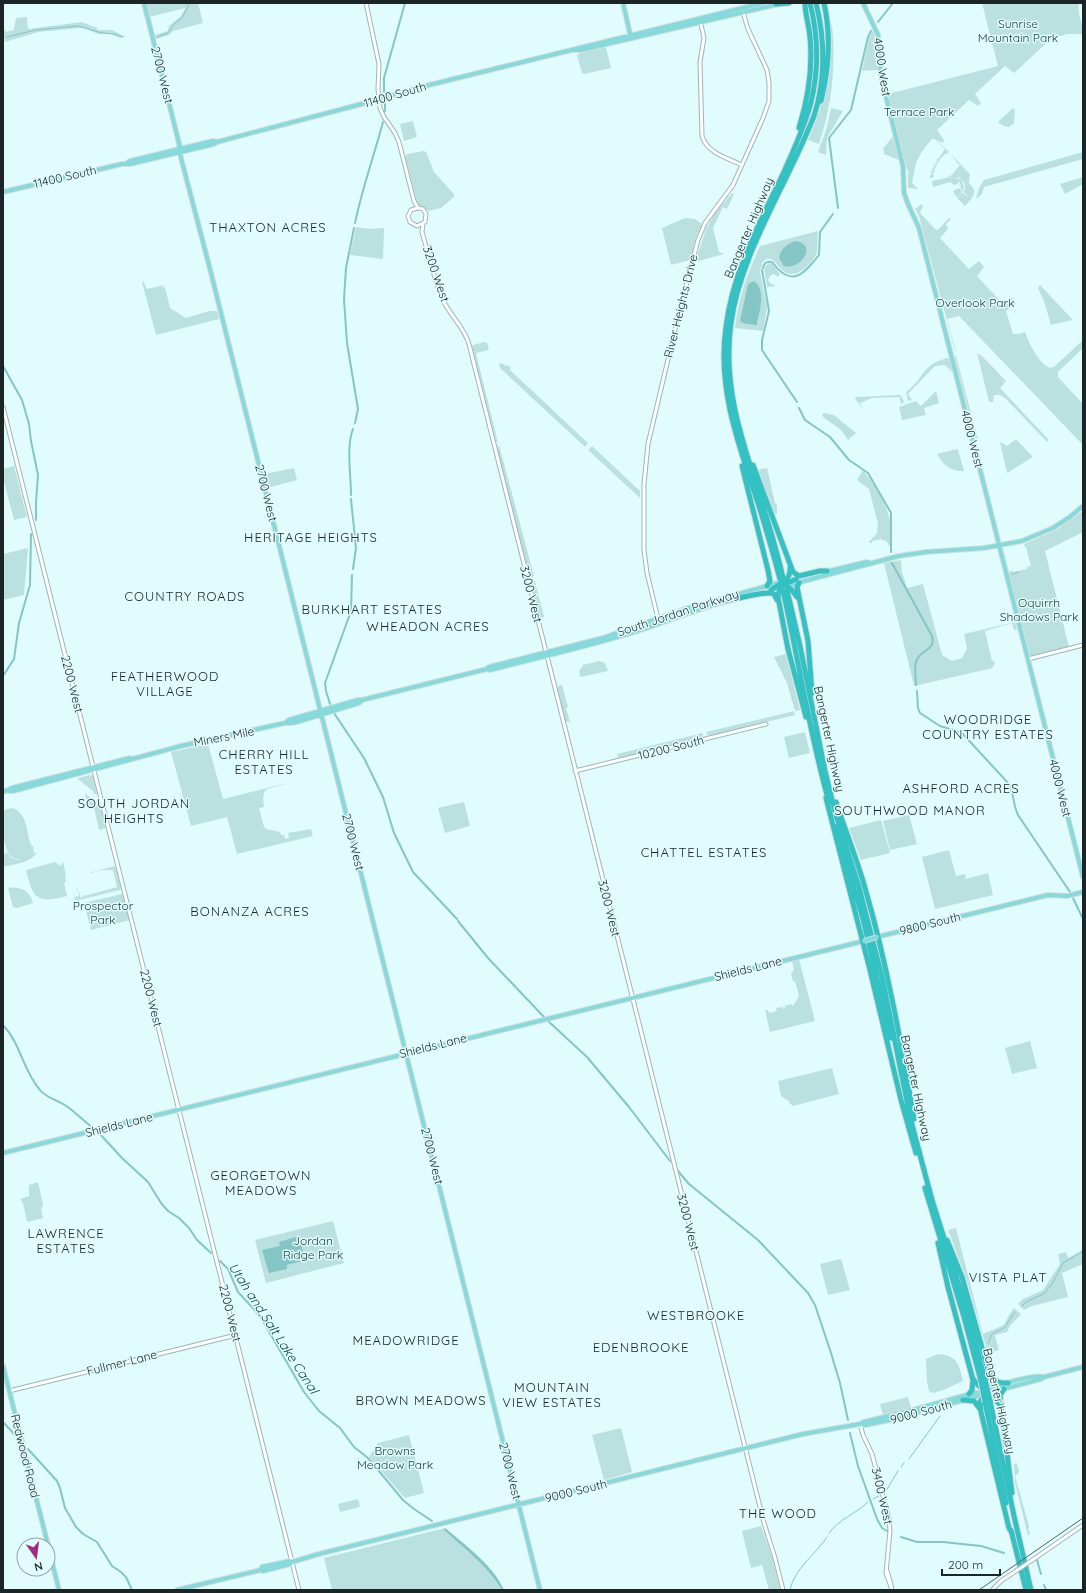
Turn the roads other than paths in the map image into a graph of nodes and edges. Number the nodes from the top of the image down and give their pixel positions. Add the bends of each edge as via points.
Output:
1 (144, 3) edge
2 (366, 3) edge
3 (623, 3) edge
4 (762, 3) edge
5 (789, 3) edge
6 (801, 3) edge
7 (805, 3) edge
8 (810, 3) edge
9 (816, 3) edge
10 (823, 3) edge
11 (863, 3) edge
12 (778, 4) edge
13 (743, 10) junction
14 (806, 11) junction
15 (700, 20) junction
16 (663, 29) junction
17 (631, 37) junction
18 (378, 99) junction
19 (814, 116) junction
20 (180, 150) junction
21 (791, 157) junction
22 (742, 165) junction
23 (3, 192) edge
24 (414, 201) junction
25 (418, 208) junction
26 (413, 209) junction
27 (423, 224) junction
28 (417, 226) junction
29 (422, 232) junction
30 (3, 407) edge
31 (734, 410) junction
32 (732, 420) junction
33 (1083, 506) edge
34 (999, 546) junction
35 (788, 556) junction
36 (870, 563) junction
37 (768, 570) junction
38 (827, 571) junction
39 (796, 582) junction
40 (783, 584) junction
41 (769, 588) junction
42 (733, 599) junction
43 (799, 600) junction
44 (779, 608) junction
45 (658, 621) junction
46 (1083, 645) edge
47 (546, 654) junction
48 (1028, 659) junction
49 (321, 712) junction
50 (766, 724) dead end
51 (818, 752) junction
52 (93, 769) junction
53 (575, 771) junction
54 (824, 774) junction
55 (9, 791) junction
56 (3, 792) edge
57 (1083, 877) edge
58 (1083, 892) edge
59 (878, 937) junction
60 (863, 941) junction
61 (632, 997) junction
62 (406, 1053) junction
63 (179, 1109) junction
64 (3, 1153) edge
65 (918, 1154) junction
66 (930, 1200) junction
67 (236, 1335) junction
68 (986, 1359) junction
69 (3, 1366) edge
70 (1083, 1368) edge
71 (1044, 1377) junction
72 (973, 1380) junction
73 (1008, 1383) junction
74 (1004, 1389) junction
75 (9, 1391) junction
76 (988, 1391) junction
77 (969, 1394) junction
78 (980, 1394) junction
79 (963, 1400) junction
80 (988, 1401) junction
81 (1001, 1406) junction
82 (981, 1412) junction
83 (860, 1424) junction
84 (745, 1449) junction
85 (519, 1505) junction
86 (1014, 1516) junction
87 (1083, 1525) edge
88 (1012, 1533) junction
89 (46, 1537) edge
90 (292, 1562) junction
91 (56, 1577) edge
92 (891, 1588) edge
93 (59, 1590) edge
94 (177, 1590) edge
95 (299, 1590) edge
96 (540, 1590) edge
97 (783, 1590) edge
98 (992, 1590) edge
99 (1026, 1590) edge
100 (1031, 1590) edge

1 - 20 main road, 2700 West
2 - 18 street via 379,61
3 - 17 main road
4 - 13 main road, 11400 South
5 - 12 highway
6 - 14 highway
7 - 14 highway
8 - 21 highway, Bangerter Highway via 816,39 814,89
9 - 19 highway, Bangerter Highway via 821,28 823,62
10 - 19 highway via 828,62 821,100
11 - 34 main road, 4000 West via 878,35 881,73 903,162 906,199 919,225
12 - 13 main road, 11400 South
13 - 15 main road, 11400 South
13 - 22 street, River Heights Drive via 749,30 766,66 770,92 765,114
14 - 21 highway via 810,34 810,72 803,116
15 - 16 main road, 11400 South
15 - 16 main road, 11400 South via 679,23 677,26
15 - 22 street via 704,38 700,62 702,136 711,150
16 - 17 main road, 11400 South
16 - 17 main road, 11400 South
17 - 18 main road, 11400 South
18 - 20 main road, 11400 South via 214,144
18 - 24 street, 3200 West via 384,117 399,142
19 - 31 highway, Bangerter Highway via 747,262 737,293 728,353 729,382
20 - 23 main road, 11400 South
20 - 49 main road, 2700 West
21 - 32 highway, Bangerter Highway via 744,257 729,304 725,328 724,366
22 - 45 street, River Heights Drive via 729,190 705,223 698,240 647,452 644,484 644,550
24 - 25 street, 3200 West
24 - 26 street, 3200 West
25 - 26 street
25 - 27 street, 3200 West via 426,214
26 - 28 street, 3200 West via 409,219
27 - 28 street
27 - 29 street, 3200 West
28 - 29 street, 3200 West
29 - 47 street, 3200 West via 438,288 469,344
30 - 52 street, 2200 West
31 - 35 highway
31 - 40 highway, Bangerter Highway via 770,528
32 - 37 highway
32 - 40 highway, Bangerter Highway
33 - 34 main road via 1050,530 1029,539
34 - 36 main road via 919,553
34 - 48 main road, 4000 West
35 - 38 highway via 793,571 798,575
35 - 40 highway via 790,572
36 - 38 main road
36 - 39 main road
37 - 40 highway
37 - 41 highway
38 - 39 main road
39 - 40 highway
39 - 43 highway
40 - 41 highway
40 - 43 highway via 794,591
40 - 44 highway via 778,595
40 - 51 highway, Bangerter Highway
41 - 42 main road, South Jordan Parkway
41 - 45 main road, South Jordan Parkway via 688,608
42 - 44 highway via 770,592 775,595
42 - 45 main road, South Jordan Parkway
43 - 51 highway via 808,641
44 - 51 highway
45 - 47 main road, South Jordan Parkway
46 - 48 street
47 - 49 main road, South Jordan Parkway via 490,670 354,701
47 - 53 street, 3200 West
48 - 57 main road, 4000 West
49 - 52 main road, Miners Mile via 289,720 287,723
49 - 62 main road, 2700 West
50 - 53 street, 10200 South
51 - 54 highway, Bangerter Highway
52 - 55 main road
52 - 55 main road via 12,788
52 - 63 street, 2200 West
53 - 61 street, 3200 West
54 - 59 highway via 860,871
54 - 60 highway via 830,816
54 - 65 highway, Bangerter Highway via 879,981 901,1088
55 - 56 main road
58 - 59 main road, 9800 South via 1066,896 1050,895
59 - 60 main road, 9800 South, bridge
59 - 65 highway via 896,1013
60 - 61 main road, Shields Lane
60 - 65 highway via 901,1100
61 - 62 main road, Shields Lane
61 - 84 street, 3200 West
62 - 63 main road, Shields Lane
62 - 85 main road, 2700 West
63 - 64 main road, Shields Lane
63 - 67 street, 2200 West
65 - 66 highway, Bangerter Highway
66 - 68 highway via 959,1269
66 - 72 highway via 948,1287
66 - 80 highway, Bangerter Highway, bridge
67 - 75 street, Fullmer Lane
67 - 90 street, 2200 West
68 - 73 highway via 995,1381
68 - 76 highway via 991,1380
69 - 75 main road, Redwood Road
70 - 71 main road, 9000 South
71 - 73 main road, 9000 South
71 - 74 main road, 9000 South
72 - 76 highway via 979,1387
72 - 77 highway
73 - 76 main road, 9000 South
74 - 76 main road, 9000 South
74 - 81 highway via 1000,1395
75 - 89 main road, Redwood Road
76 - 78 main road, 9000 South
76 - 81 highway
76 - 82 highway via 980,1402
77 - 78 main road, 9000 South
77 - 83 main road, 9000 South
78 - 79 main road, 9000 South
79 - 82 highway via 974,1401
79 - 83 main road, 9000 South via 890,1420
80 - 86 highway, Bangerter Highway
80 - 88 highway, Bangerter Highway
81 - 86 highway
82 - 88 highway
83 - 84 main road, 9000 South via 812,1432
83 - 92 street, 3400 West via 872,1452 889,1519 887,1571
84 - 85 main road, 9000 South
84 - 97 street, 3200 West
85 - 90 main road, 9000 South
85 - 96 main road, 2700 West
86 - 100 highway, Bangerter Highway
87 - 98 street, bridge via 1001,1581
88 - 99 highway, Bangerter Highway
90 - 94 main road, 9000 South via 262,1567 261,1570
90 - 95 street, 2200 West
91 - 93 main road, Redwood Road

